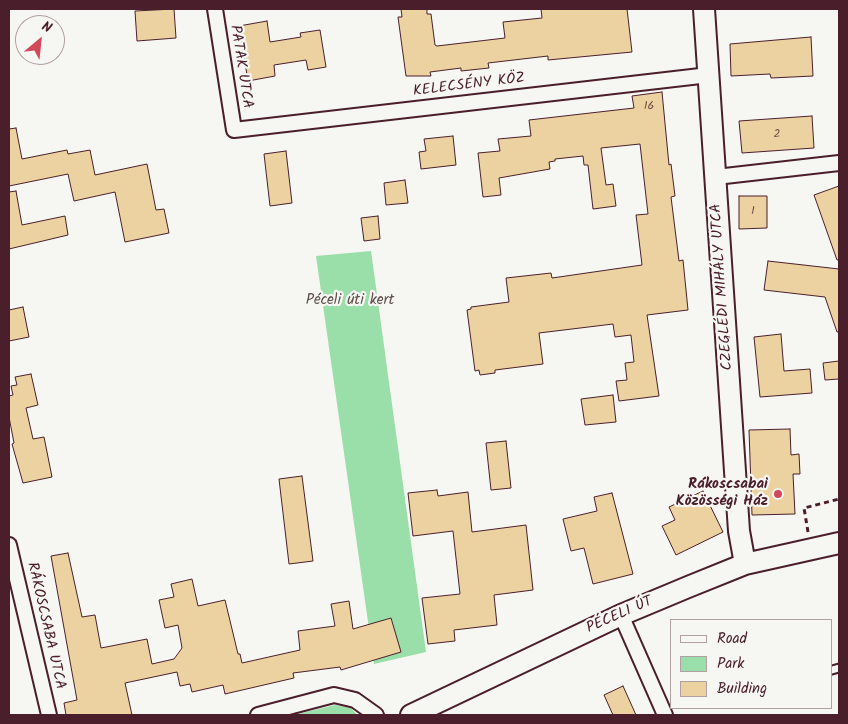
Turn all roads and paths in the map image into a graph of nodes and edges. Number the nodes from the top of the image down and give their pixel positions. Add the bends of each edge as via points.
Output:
1 (215, 9) edge
2 (704, 9) edge
3 (709, 75) junction
4 (234, 130) joint
5 (839, 163) edge
6 (716, 176) junction
7 (839, 499) edge
8 (808, 532) dead end
9 (839, 543) edge
10 (9, 545) edge
11 (745, 564) junction
12 (620, 615) junction
13 (49, 715) edge
14 (258, 715) edge
15 (376, 715) edge
16 (411, 715) edge
17 (665, 715) edge

1 - 4 street, PATAK UTCA
2 - 3 main road, CZEGLÉDI MIHÁLY UTCA
3 - 4 street, KELECSÉNY KÖZ
3 - 6 main road, CZEGLÉDI MIHÁLY UTCA
5 - 6 street
6 - 11 main road, CZEGLÉDI MIHÁLY UTCA via 739,531
7 - 8 path via 804,508
9 - 11 main road, PÉCELI ÚT
10 - 13 street, RÁKOSCSABA UTCA
11 - 12 main road, PÉCELI ÚT
12 - 16 main road, PÉCELI ÚT
12 - 17 street
14 - 15 street via 334,695 355,700

